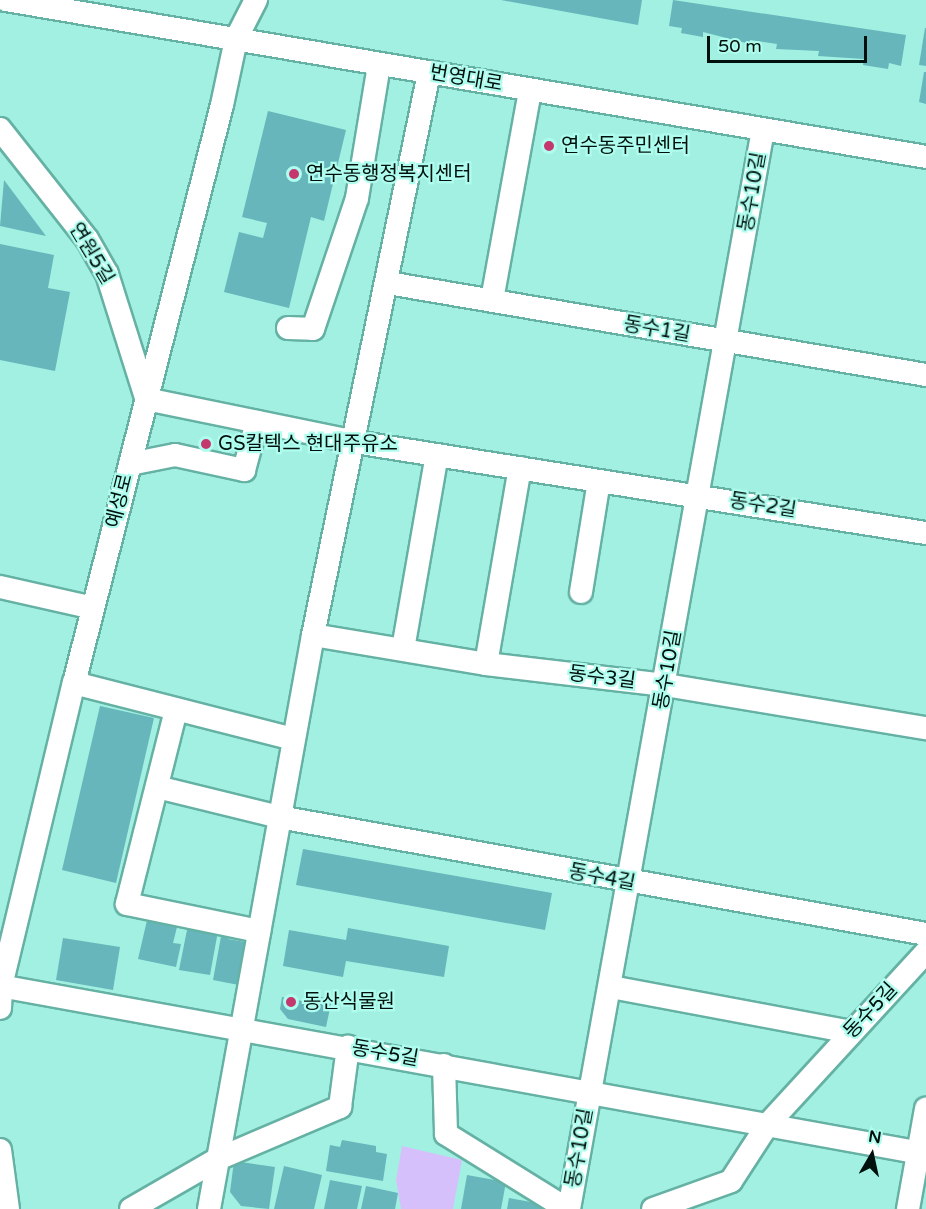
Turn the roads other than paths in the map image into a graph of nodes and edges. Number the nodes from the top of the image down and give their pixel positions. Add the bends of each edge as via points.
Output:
1 (6, 0) edge
2 (256, 0) edge
3 (236, 39) junction
4 (379, 64) junction
5 (429, 73) junction
6 (530, 90) junction
7 (0, 129) edge
8 (763, 130) junction
9 (926, 157) edge
10 (388, 283) junction
11 (492, 300) junction
12 (288, 328) dead end
13 (728, 343) junction
14 (926, 375) edge
15 (146, 399) junction
16 (256, 422) junction
17 (355, 442) junction
18 (437, 455) junction
19 (130, 464) junction
20 (520, 468) junction
21 (599, 481) junction
22 (700, 496) junction
23 (926, 533) edge
24 (0, 587) edge
25 (581, 592) dead end
26 (93, 608) junction
27 (313, 635) junction
28 (403, 649) junction
29 (486, 664) junction
30 (74, 683) junction
31 (665, 685) junction
32 (176, 710) junction
33 (926, 728) edge
34 (294, 739) junction
35 (157, 788) junction
36 (279, 817) junction
37 (630, 883) junction
38 (259, 931) junction
39 (926, 934) edge
40 (926, 952) edge
41 (611, 987) junction
42 (0, 993) edge
43 (242, 1028) junction
44 (852, 1032) junction
45 (348, 1047) junction
46 (444, 1065) junction
47 (590, 1092) junction
48 (926, 1109) edge
49 (768, 1124) junction
50 (0, 1150) edge
51 (922, 1153) edge
52 (218, 1159) junction
53 (8, 1209) edge
54 (131, 1209) edge
55 (209, 1209) edge
56 (568, 1209) edge
57 (653, 1209) edge
58 (908, 1209) edge

1 - 3 street, 번영대로
2 - 3 street, 예성로
3 - 4 street, 번영대로
3 - 15 street, 예성로
4 - 5 street, 번영대로
4 - 12 street via 357,198 313,329
5 - 6 street, 번영대로
5 - 10 street
6 - 8 street, 번영대로
6 - 11 street
7 - 15 street, 연원5길 via 87,239 107,274
8 - 9 street, 번영대로
8 - 13 street, 동수10길
10 - 11 street, 동수1길
10 - 17 street
11 - 13 street, 동수1길
13 - 14 street, 동수1길
13 - 22 street, 동수10길
15 - 16 street, 동수2길
15 - 19 street, 예성로
16 - 17 street, 동수2길
16 - 19 street via 244,470 175,455
17 - 18 street, 동수2길
17 - 27 street
18 - 20 street, 동수2길
18 - 28 street
19 - 26 street, 예성로
20 - 21 street, 동수2길
20 - 29 street
21 - 22 street, 동수2길
21 - 25 street
22 - 23 street, 동수2길
22 - 31 street, 동수10길
24 - 26 street
26 - 30 street, 예성로
27 - 28 street, 동수3길
27 - 34 street
28 - 29 street, 동수3길
29 - 31 street, 동수3길
30 - 32 street
30 - 42 street, 예성로
31 - 33 street, 동수3길
31 - 37 street, 동수10길
32 - 34 street
32 - 35 street
34 - 36 street
35 - 36 street, 동수4길
35 - 38 street via 127,904
36 - 37 street, 동수4길
36 - 38 street
37 - 39 street, 동수4길
37 - 41 street, 동수10길
38 - 43 street
40 - 44 street, 동수5길
41 - 44 street
41 - 47 street, 동수10길
42 - 43 street, 동수5길
43 - 45 street, 동수5길
43 - 52 street
44 - 49 street, 동수5길
45 - 46 street, 동수5길
45 - 52 street via 340,1107
46 - 47 street, 동수5길
46 - 56 street via 446,1134
47 - 49 street, 동수5길
47 - 56 street, 동수10길
48 - 51 street
49 - 51 street, 동수5길
49 - 57 street via 731,1181
50 - 53 street
51 - 58 street
52 - 54 street
52 - 55 street

